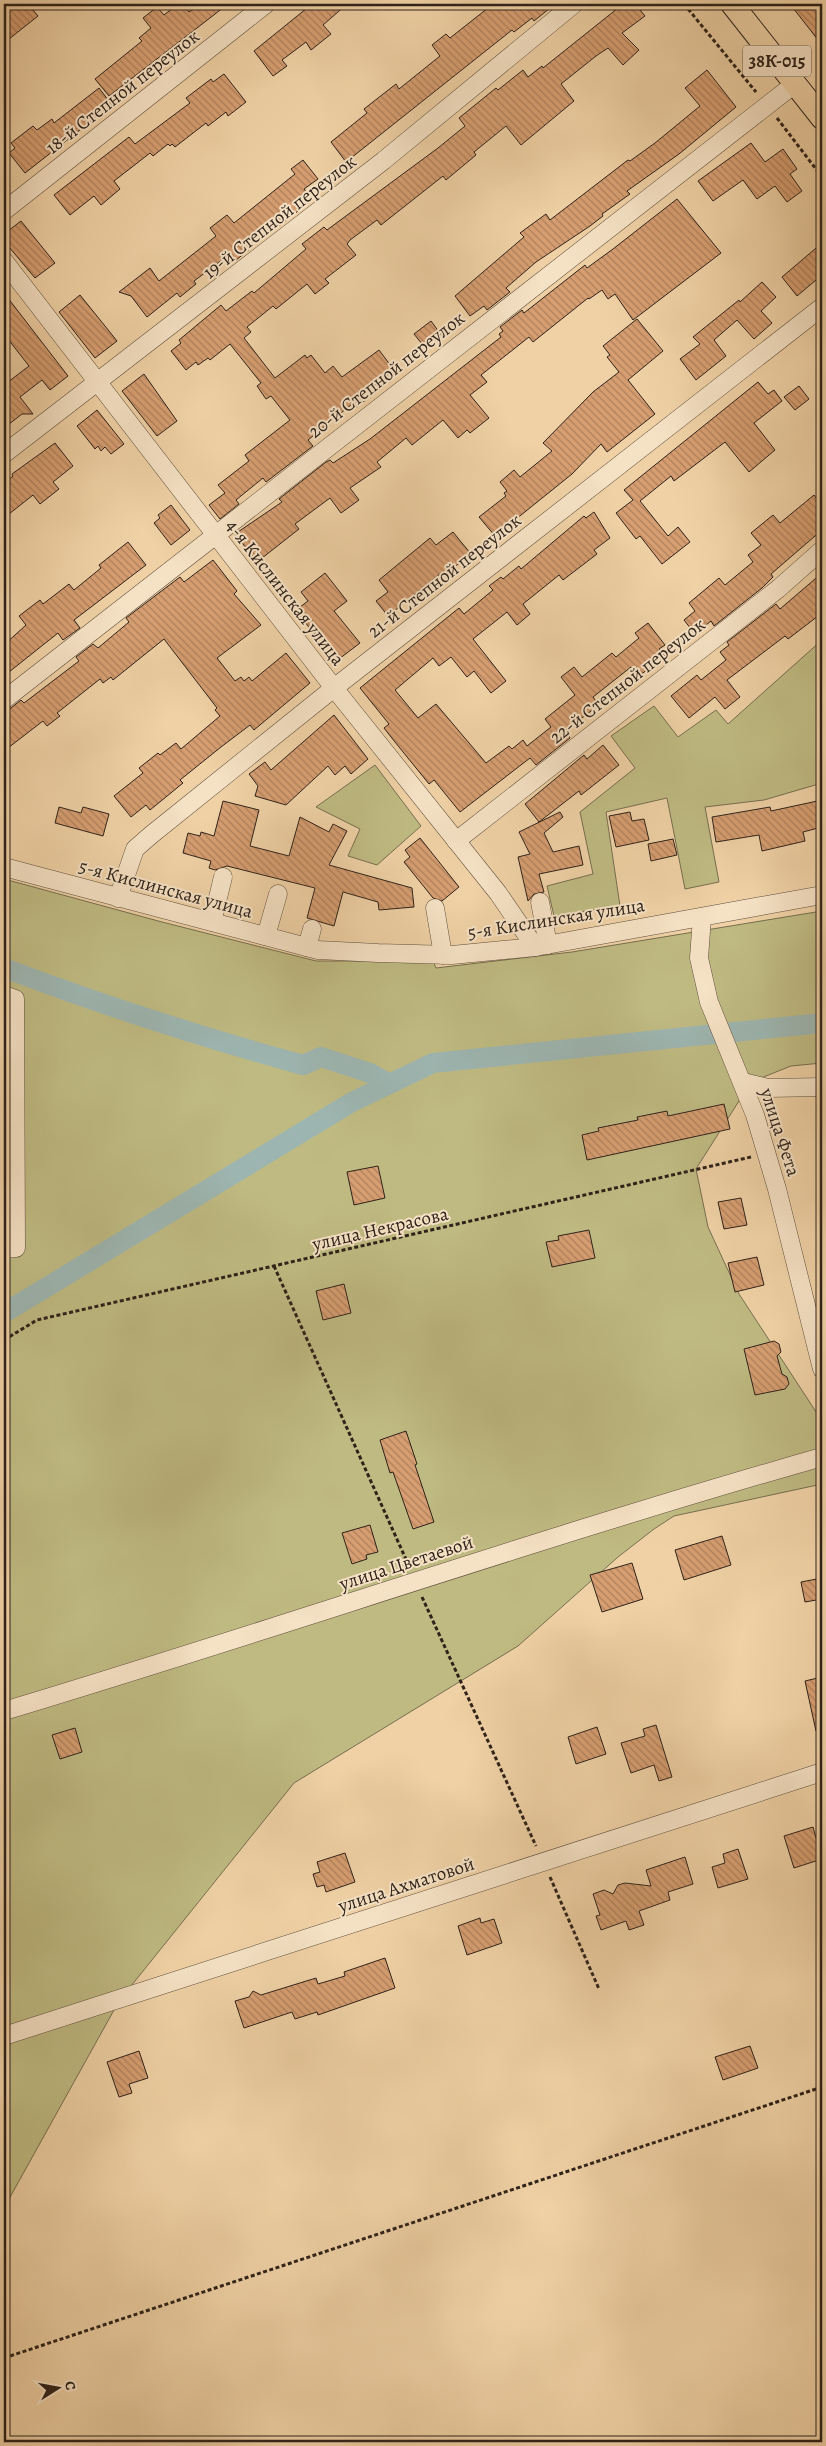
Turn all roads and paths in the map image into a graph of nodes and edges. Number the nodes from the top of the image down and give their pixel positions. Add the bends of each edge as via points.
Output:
1 (266, 4) edge
2 (574, 4) edge
3 (684, 4) edge
4 (732, 4) edge
5 (796, 84) junction
6 (767, 105) junction
7 (822, 118) edge
8 (822, 177) edge
9 (4, 211) edge
10 (4, 261) edge
11 (822, 307) edge
12 (97, 381) junction
13 (4, 454) edge
14 (214, 535) junction
15 (822, 550) edge
16 (334, 688) junction
17 (4, 700) edge
18 (456, 841) junction
19 (4, 867) edge
20 (223, 878) dead end
21 (278, 894) dead end
22 (822, 895) edge
23 (118, 898) junction
24 (540, 902) dead end
25 (434, 908) dead end
26 (702, 917) junction
27 (212, 922) junction
28 (312, 929) dead end
29 (266, 936) junction
30 (542, 946) junction
31 (307, 947) junction
32 (443, 955) junction
33 (4, 996) edge
34 (742, 1082) junction
35 (822, 1087) edge
36 (766, 1154) junction
37 (4, 1249) edge
38 (274, 1266) junction
39 (4, 1340) edge
40 (822, 1369) edge
41 (822, 1457) edge
42 (415, 1582) junction
43 (4, 1711) edge
44 (822, 1772) edge
45 (543, 1862) junction
46 (599, 1989) dead end
47 (4, 2036) edge
48 (822, 2087) edge
49 (4, 2358) edge

1 - 9 street, 18-й Степной переулок
2 - 12 street, 19-й Степной переулок via 383,161
3 - 6 path
4 - 5 main road, 38К-015
5 - 6 street, 20-й Степной переулок
5 - 7 main road, 38К-015
6 - 8 path
6 - 14 street, 20-й Степной переулок
10 - 12 street, 4-я Кислинская улица
11 - 16 street, 21-й Степной переулок
12 - 13 street, 19-й Степной переулок
12 - 14 street, 4-я Кислинская улица
14 - 16 street, 4-я Кислинская улица
14 - 17 street, 20-й Степной переулок
15 - 18 street, 22-й Степной переулок via 770,595
16 - 18 street, 4-я Кислинская улица
16 - 23 street, 21-й Степной переулок via 135,850
18 - 30 street, 4-я Кислинская улица
19 - 23 street, 5-я Кислинская улица
20 - 27 street
21 - 29 street
22 - 26 street, 5-я Кислинская улица
23 - 27 street, 5-я Кислинская улица
24 - 30 street
25 - 32 street
26 - 30 street, 5-я Кислинская улица
26 - 34 street, улица Фета via 700,958 709,1002
27 - 29 street, 5-я Кислинская улица
28 - 31 street
29 - 31 street, 5-я Кислинская улица
30 - 32 street, 5-я Кислинская улица
31 - 32 street, 5-я Кислинская улица via 348,952
33 - 37 street via 15,999 16,1218 16,1248
34 - 35 street via 768,1088
34 - 36 street, улица Фета
36 - 38 path, улица Некрасова
36 - 40 street, улица Фета
38 - 39 path, улица Некрасова via 37,1320
38 - 42 path
41 - 42 street, улица Цветаевой via 665,1502
42 - 43 street, улица Цветаевой
42 - 45 path
44 - 45 street, улица Ахматовой
45 - 46 path
45 - 47 street, улица Ахматовой
48 - 49 path

